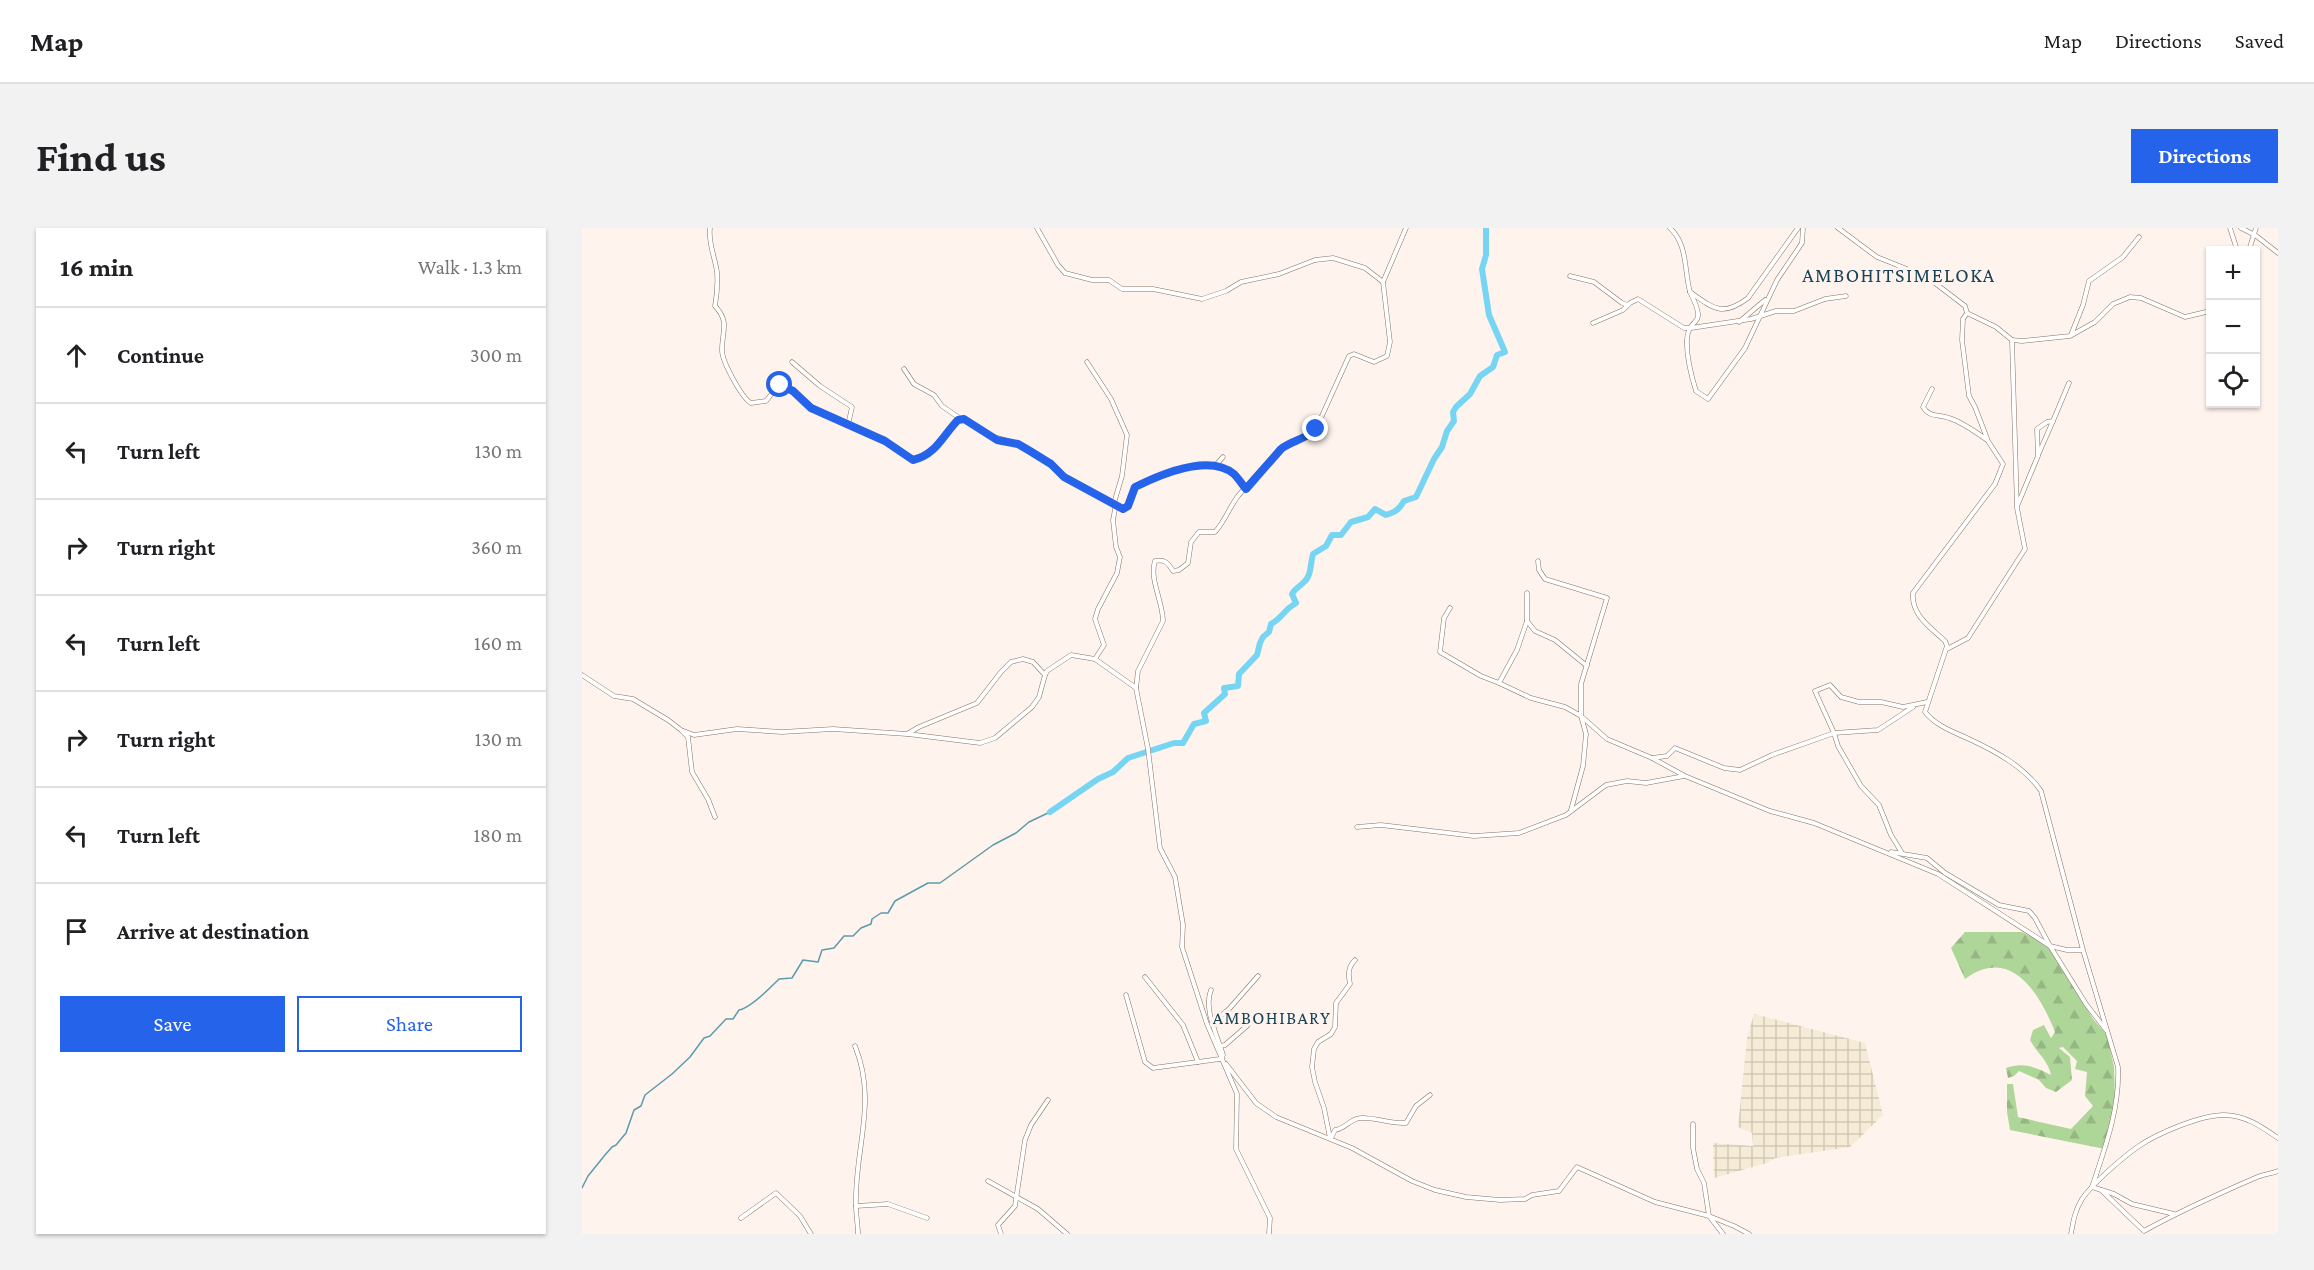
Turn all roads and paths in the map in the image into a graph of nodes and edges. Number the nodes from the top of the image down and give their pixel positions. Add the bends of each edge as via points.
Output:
1 (711, 228) edge
2 (1037, 228) edge
3 (1406, 228) edge
4 (1670, 228) edge
5 (1798, 228) edge
6 (1803, 228) edge
7 (1838, 228) edge
8 (2230, 228) edge
9 (2241, 228) edge
10 (2256, 228) edge
11 (2255, 235) junction
12 (2139, 237) dead end
13 (2235, 246) edge
14 (2251, 246) edge
15 (2278, 253) edge
16 (1570, 276) dead end
17 (1383, 282) junction
18 (1690, 292) junction
19 (1846, 296) dead end
20 (1766, 300) junction
21 (1628, 305) junction
22 (2206, 312) edge
23 (1967, 313) junction
24 (1759, 317) junction
25 (1593, 322) dead end
26 (1739, 322) junction
27 (1691, 328) junction
28 (2070, 336) junction
29 (2012, 340) junction
30 (792, 362) dead end
31 (1087, 362) dead end
32 (904, 369) dead end
33 (2069, 383) dead end
34 (1932, 389) dead end
35 (961, 418) junction
36 (2054, 421) junction
37 (848, 425) junction
38 (1988, 441) junction
39 (2038, 456) junction
40 (1223, 458) dead end
41 (1215, 466) junction
42 (1246, 489) junction
43 (1115, 503) junction
44 (2017, 508) junction
45 (1538, 561) dead end
46 (1527, 593) dead end
47 (1450, 608) dead end
48 (1527, 621) junction
49 (1946, 650) junction
50 (1095, 659) junction
51 (1587, 666) junction
52 (582, 675) edge
53 (1045, 675) junction
54 (1499, 683) junction
55 (1136, 688) junction
56 (1927, 702) junction
57 (1914, 706) junction
58 (1581, 716) junction
59 (681, 730) junction
60 (1834, 733) junction
61 (907, 734) junction
62 (1652, 758) junction
63 (1685, 776) junction
64 (1571, 810) junction
65 (715, 817) dead end
66 (1357, 827) dead end
67 (1887, 852) junction
68 (1902, 853) junction
69 (2050, 946) junction
70 (2083, 950) junction
71 (1355, 960) dead end
72 (1258, 976) dead end
73 (1145, 977) dead end
74 (1211, 990) dead end
75 (1126, 994) dead end
76 (1214, 1025) junction
77 (1248, 1026) dead end
78 (2108, 1033) junction
79 (855, 1046) dead end
80 (1221, 1046) junction
81 (1221, 1059) junction
82 (1199, 1062) junction
83 (1430, 1095) dead end
84 (1048, 1101) dead end
85 (1693, 1124) dead end
86 (1330, 1138) junction
87 (2278, 1138) edge
88 (2278, 1171) edge
89 (988, 1181) dead end
90 (2092, 1187) junction
91 (2100, 1190) junction
92 (1016, 1195) junction
93 (856, 1206) junction
94 (2174, 1214) junction
95 (1709, 1216) junction
96 (741, 1218) dead end
97 (927, 1218) dead end
98 (811, 1234) edge
99 (858, 1234) edge
100 (1001, 1234) edge
101 (1067, 1234) edge
102 (1269, 1234) edge
103 (1723, 1234) edge
104 (1749, 1234) edge
105 (2071, 1234) edge

1 - 37 street via 709,237 717,280 715,306 723,316 722,353 743,396 752,403 760,403 782,385 811,408
2 - 17 street via 1065,273 1109,280 1122,289 1202,299 1241,282 1332,258 1365,268
3 - 17 street
4 - 18 street via 1684,250
5 - 18 street via 1761,282 1737,306 1724,310 1711,307
6 - 20 street via 1802,243
7 - 23 street via 1877,257 1928,277 1965,306
8 - 13 street
9 - 11 street
10 - 11 street
11 - 14 street
11 - 15 street
12 - 28 street via 2123,257 2089,281
16 - 21 street via 1594,282
17 - 42 street via 1390,342 1387,356 1374,362 1354,354 1349,356 1316,429 1307,438 1281,449
18 - 27 street via 1700,312
19 - 24 street
20 - 24 street
20 - 26 street
21 - 25 street
21 - 27 street via 1638,299 1684,328
22 - 28 street via 2185,317 2130,297
23 - 29 street
23 - 38 street via 1962,340 1966,383
24 - 26 street
24 - 27 street via 1745,348 1708,399 1696,391 1689,364 1687,337
26 - 27 street
28 - 29 street
29 - 44 street
30 - 37 street via 852,406
31 - 43 street via 1111,399 1127,435
32 - 35 street via 914,384
33 - 36 street
34 - 38 street via 1924,410 1932,416 1948,417
35 - 37 street via 935,449 913,460 885,441
35 - 43 street via 997,440 1018,444 1064,477
36 - 39 street
36 - 39 street via 2037,429
38 - 49 street via 2003,464 1995,484 1913,593 1917,615 1945,641
39 - 44 street
40 - 41 street
41 - 42 street via 1234,474
41 - 43 street via 1186,467 1151,478 1134,488 1125,509
42 - 55 street via 1215,532 1199,532 1195,536 1188,563 1173,571 1162,560 1155,561 1152,568 1163,621 1138,671
43 - 50 street via 1113,520 1120,557 1117,573 1095,619 1104,645
44 - 49 street via 2025,549 1968,638
45 - 51 street via 1545,579 1607,598
46 - 48 street
47 - 54 street via 1444,618 1440,652
48 - 51 street
48 - 54 street
49 - 56 street
50 - 53 street via 1071,655
50 - 55 street
51 - 58 street via 1581,684
52 - 59 street via 614,696 633,699
53 - 61 street via 1033,662 1011,662 977,703
53 - 61 street via 1032,707 995,738 980,743
54 - 58 street
55 - 81 street via 1149,752 1160,848 1175,878 1183,925 1182,947
56 - 57 street
56 - 70 street via 1925,712 1930,719 1990,749 2033,778 2041,791
57 - 60 street via 1878,730
57 - 60 street via 1859,702 1842,697 1830,685 1815,691
58 - 62 street via 1606,739
58 - 64 street via 1586,734 1583,766
59 - 61 street via 694,735 736,729
59 - 65 street via 688,737 692,772
60 - 62 street via 1740,770 1724,768 1676,748 1667,756
60 - 68 street via 1861,786 1879,805
62 - 63 street
63 - 64 street via 1606,785
63 - 67 street
64 - 66 street via 1519,833 1474,836 1381,825
67 - 68 street
67 - 69 street via 1938,874
68 - 69 street via 1927,858 1999,905 2029,911
69 - 70 street
69 - 78 street
70 - 78 street
71 - 86 street via 1348,973 1350,984 1336,1003 1335,1027 1314,1049 1312,1067
72 - 76 street
73 - 82 street via 1183,1025
74 - 76 street via 1208,996
75 - 82 street via 1145,1062 1153,1068
76 - 80 street
77 - 80 street
78 - 90 street via 2118,1067 2119,1087
79 - 93 street via 863,1066 867,1101
80 - 81 street
81 - 82 street
81 - 86 street via 1256,1103 1284,1120
81 - 102 street via 1237,1094 1236,1149 1270,1218
83 - 86 street via 1416,1106 1406,1123 1355,1119 1335,1130
84 - 92 street via 1030,1125
85 - 95 street via 1693,1148
86 - 95 street via 1412,1181 1466,1197 1525,1199 1559,1191 1577,1167 1654,1202
87 - 90 street via 2237,1116 2200,1120 2139,1146
88 - 94 street via 2258,1176
89 - 92 street
90 - 91 street
90 - 105 street via 2075,1214
91 - 94 street via 2132,1204
91 - 94 street via 2144,1231
92 - 100 street via 1015,1206 998,1225
92 - 101 street
93 - 97 street via 888,1204
93 - 99 street
95 - 103 street
95 - 104 street
96 - 98 street via 776,1193 800,1216

